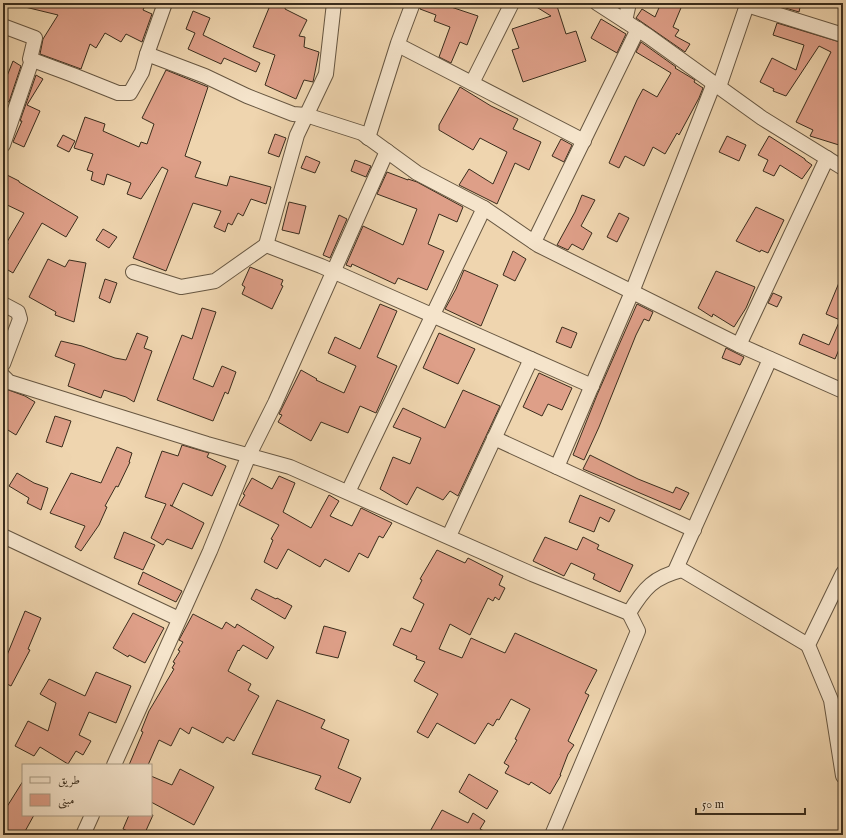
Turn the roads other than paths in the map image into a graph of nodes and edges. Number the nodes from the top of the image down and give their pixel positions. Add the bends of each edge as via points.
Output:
1 (165, 3) edge
2 (334, 3) edge
3 (413, 3) edge
4 (512, 3) edge
5 (597, 3) edge
6 (629, 3) edge
7 (748, 4) edge
8 (625, 21) junction
9 (3, 26) edge
10 (638, 29) junction
11 (843, 35) edge
12 (398, 45) junction
13 (147, 54) junction
14 (32, 60) junction
15 (472, 83) junction
16 (717, 85) junction
17 (306, 115) junction
18 (368, 138) junction
19 (584, 141) junction
20 (3, 144) edge
21 (387, 151) junction
22 (827, 158) junction
23 (843, 168) edge
24 (484, 208) junction
25 (534, 242) junction
26 (266, 245) junction
27 (333, 271) junction
28 (133, 272) dead end
29 (632, 292) junction
30 (3, 304) edge
31 (433, 315) junction
32 (739, 345) junction
33 (531, 359) junction
34 (770, 359) junction
35 (3, 364) edge
36 (3, 376) edge
37 (592, 386) junction
38 (843, 391) edge
39 (494, 438) junction
40 (250, 455) junction
41 (557, 467) junction
42 (348, 492) junction
43 (694, 530) junction
44 (3, 536) edge
45 (449, 536) junction
46 (675, 572) junction
47 (843, 573) edge
48 (629, 613) junction
49 (179, 619) junction
50 (808, 645) junction
51 (837, 701) edge
52 (114, 764) edge
53 (843, 776) edge
54 (92, 816) edge
55 (83, 835) edge
56 (552, 835) edge

1 - 13 street
2 - 17 street via 326,74
3 - 12 street
4 - 15 street
5 - 8 street
6 - 8 street
7 - 11 street
7 - 16 street
8 - 10 street
9 - 14 street via 35,38 30,59
10 - 16 street
10 - 19 street
12 - 15 street
12 - 18 street
13 - 14 street via 142,72 130,93 118,93
13 - 17 street via 293,114
14 - 20 street
15 - 19 street
16 - 22 street via 762,118
16 - 29 street
17 - 18 street via 362,133
17 - 26 street via 297,135
18 - 21 street
19 - 25 street
21 - 24 street via 418,173
21 - 27 street
22 - 23 street
22 - 32 street
24 - 25 street
24 - 31 street
25 - 29 street
26 - 27 street
26 - 28 street via 215,281 181,287
27 - 31 street
27 - 40 street
29 - 32 street
29 - 37 street
30 - 35 street via 18,312 20,319
31 - 33 street
31 - 42 street
32 - 34 street
33 - 37 street
33 - 39 street
34 - 38 street
34 - 43 street
36 - 40 street via 9,382
37 - 41 street
39 - 41 street
39 - 45 street
40 - 42 street via 290,467
40 - 49 street
41 - 43 street
42 - 45 street
43 - 46 street
44 - 49 street
45 - 48 street via 532,574
46 - 48 street via 661,576 644,590
46 - 50 street via 682,570
47 - 50 street
48 - 56 street via 638,631
49 - 52 street
50 - 51 street
51 - 53 street
54 - 55 street

